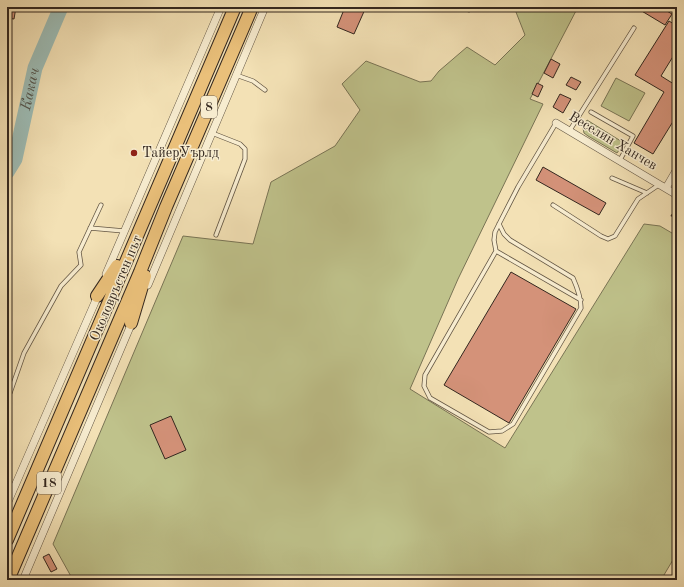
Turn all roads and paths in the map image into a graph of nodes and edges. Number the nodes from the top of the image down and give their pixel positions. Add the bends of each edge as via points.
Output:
1 (221, 7) edge
2 (235, 7) edge
3 (252, 7) edge
4 (266, 7) edge
5 (634, 28) dead end
6 (236, 76) junction
7 (265, 90) dead end
8 (591, 112) dead end
9 (556, 123) joint
10 (570, 130) junction
11 (212, 133) junction
12 (172, 156) joint
13 (620, 160) junction
14 (677, 169) edge
15 (612, 178) dead end
16 (663, 186) junction
17 (647, 193) junction
18 (677, 195) edge
19 (101, 205) dead end
20 (553, 205) dead end
21 (166, 207) junction
22 (499, 224) junction
23 (90, 228) junction
24 (124, 231) junction
25 (140, 232) junction
26 (216, 235) dead end
27 (496, 251) junction
28 (97, 296) junction
29 (581, 300) junction
30 (131, 323) junction
31 (10, 393) dead end
32 (7, 504) edge
33 (7, 540) edge
34 (8, 580) edge
35 (23, 580) edge

1 - 24 street
2 - 12 highway, Околовръстен път / 8
3 - 21 highway, Околовръстен път / 8
4 - 6 street
5 - 10 lane
6 - 7 lane via 253,81
6 - 11 street
8 - 13 lane via 633,136
9 - 10 street, Веселин Ханчев
9 - 22 lane
10 - 13 street, Веселин Ханчев
11 - 26 lane via 240,144 245,150 245,159
11 - 30 street
12 - 25 highway, Околовръстен път / 18
13 - 16 street, Веселин Ханчев
14 - 16 street
15 - 17 lane
16 - 17 lane
16 - 18 street, Веселин Ханчев
17 - 20 lane via 638,198 615,236 608,239
19 - 23 lane
21 - 30 highway, 8
21 - 34 highway, Околовръстен път / 18
22 - 27 lane via 494,240
22 - 29 lane via 510,240 573,278
23 - 24 lane
23 - 31 lane via 79,252 81,265 61,286 27,346
24 - 28 street
25 - 28 highway
25 - 33 highway, Околовръстен път / 18 via 120,273
27 - 29 lane
27 - 29 lane via 426,374 424,386 430,398 489,432 507,428 512,424 581,308
28 - 32 street
30 - 35 street, 8

